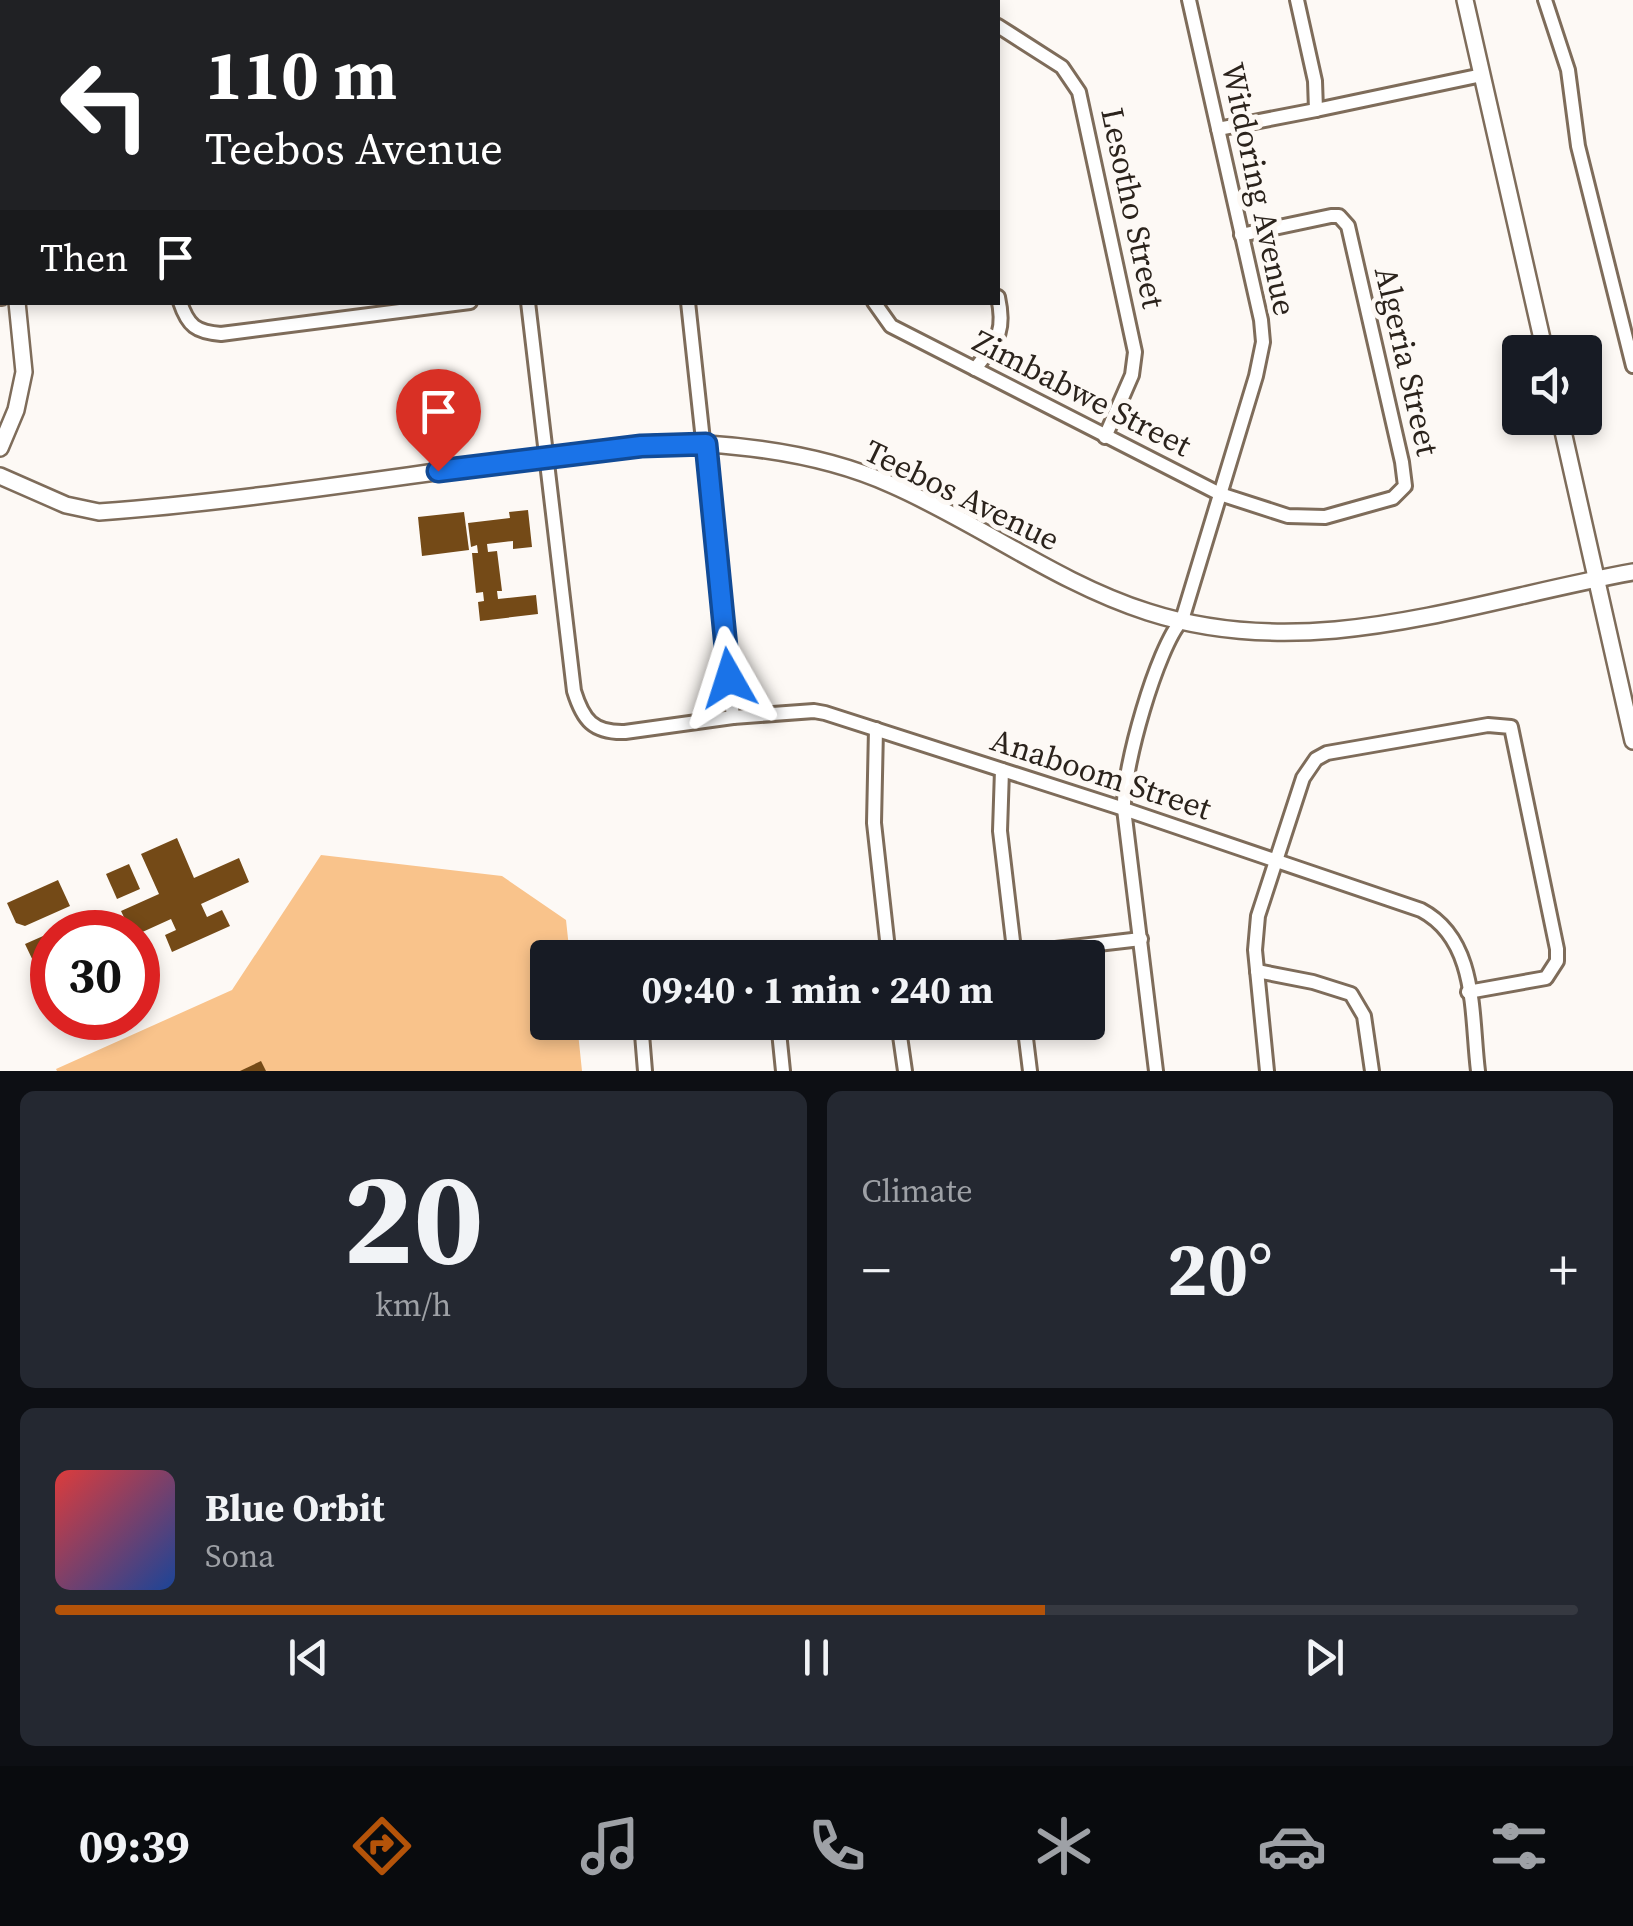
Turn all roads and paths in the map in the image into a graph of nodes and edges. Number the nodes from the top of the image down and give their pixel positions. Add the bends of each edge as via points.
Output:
1 (1189, 0) edge
2 (1297, 0) edge
3 (1464, 0) edge
4 (1545, 0) edge
5 (1000, 27) edge
6 (1482, 75) junction
7 (1316, 110) junction
8 (1218, 129) junction
9 (1241, 235) junction
10 (17, 305) edge
11 (181, 305) edge
12 (447, 305) edge
13 (528, 305) edge
14 (688, 305) edge
15 (876, 305) edge
16 (999, 305) edge
17 (1541, 335) edge
18 (1633, 366) edge
19 (975, 369) junction
20 (1564, 435) edge
21 (1106, 437) junction
22 (706, 444) junction
23 (0, 448) edge
24 (547, 457) junction
25 (0, 476) edge
26 (1220, 494) junction
27 (1633, 572) edge
28 (1597, 578) junction
29 (1182, 620) junction
30 (733, 717) junction
31 (876, 729) junction
32 (1633, 742) edge
33 (1002, 770) junction
34 (1124, 809) junction
35 (1278, 862) junction
36 (887, 940) edge
37 (1012, 940) edge
38 (1141, 940) junction
39 (1105, 944) edge
40 (1257, 971) junction
41 (1468, 992) junction
42 (642, 1040) edge
43 (780, 1040) edge
44 (900, 1040) edge
45 (1026, 1040) edge
46 (645, 1071) edge
47 (783, 1071) edge
48 (904, 1071) edge
49 (1030, 1071) edge
50 (1156, 1071) edge
51 (1266, 1071) edge
52 (1372, 1071) edge
53 (1478, 1071) edge

1 - 8 street, Witdoring Avenue
2 - 7 street
3 - 6 street
4 - 18 street via 1568,70 1578,146
5 - 21 street, Lesotho Street via 1062,67 1079,92 1136,352
6 - 7 street
6 - 17 street
7 - 8 street
8 - 9 street, Witdoring Avenue
9 - 26 street, Witdoring Avenue via 1263,342
9 - 26 street, Algeria Street via 1330,216 1348,226 1404,486 1381,503 1310,518
10 - 23 street via 24,372
11 - 12 street via 194,329 221,334
13 - 24 street
14 - 22 street
15 - 19 street, Zimbabwe Street via 891,326
16 - 19 street via 1000,334
19 - 21 street, Zimbabwe Street
20 - 28 street
21 - 26 street, Zimbabwe Street
22 - 24 street, Teebos Avenue
22 - 29 street, Teebos Avenue via 808,457 864,473 1053,571
22 - 30 street
24 - 25 street, Teebos Avenue via 99,512
24 - 30 street, Anaboom Street via 574,691 585,719 612,732
26 - 29 street, Witdoring Avenue
27 - 28 street, Teebos Avenue
28 - 29 street, Teebos Avenue via 1339,631 1242,630
28 - 32 street
29 - 34 street, Witdoring Avenue via 1161,658 1129,766
30 - 31 street, Anaboom Street via 814,711
31 - 33 street, Anaboom Street
31 - 36 street via 874,824
33 - 34 street, Anaboom Street
33 - 37 street via 1000,831
34 - 35 street, Anaboom Street
34 - 38 street, Witdoring Avenue
35 - 40 street via 1258,916
35 - 41 street, Anaboom Street via 1436,918 1460,951
35 - 41 street via 1303,778 1316,759 1511,727 1558,961 1546,978
38 - 39 street
38 - 50 street, Witdoring Avenue
40 - 51 street
40 - 52 street via 1350,994 1364,1016
41 - 53 street, Anaboom Street
42 - 46 street
43 - 47 street
44 - 48 street
45 - 49 street

